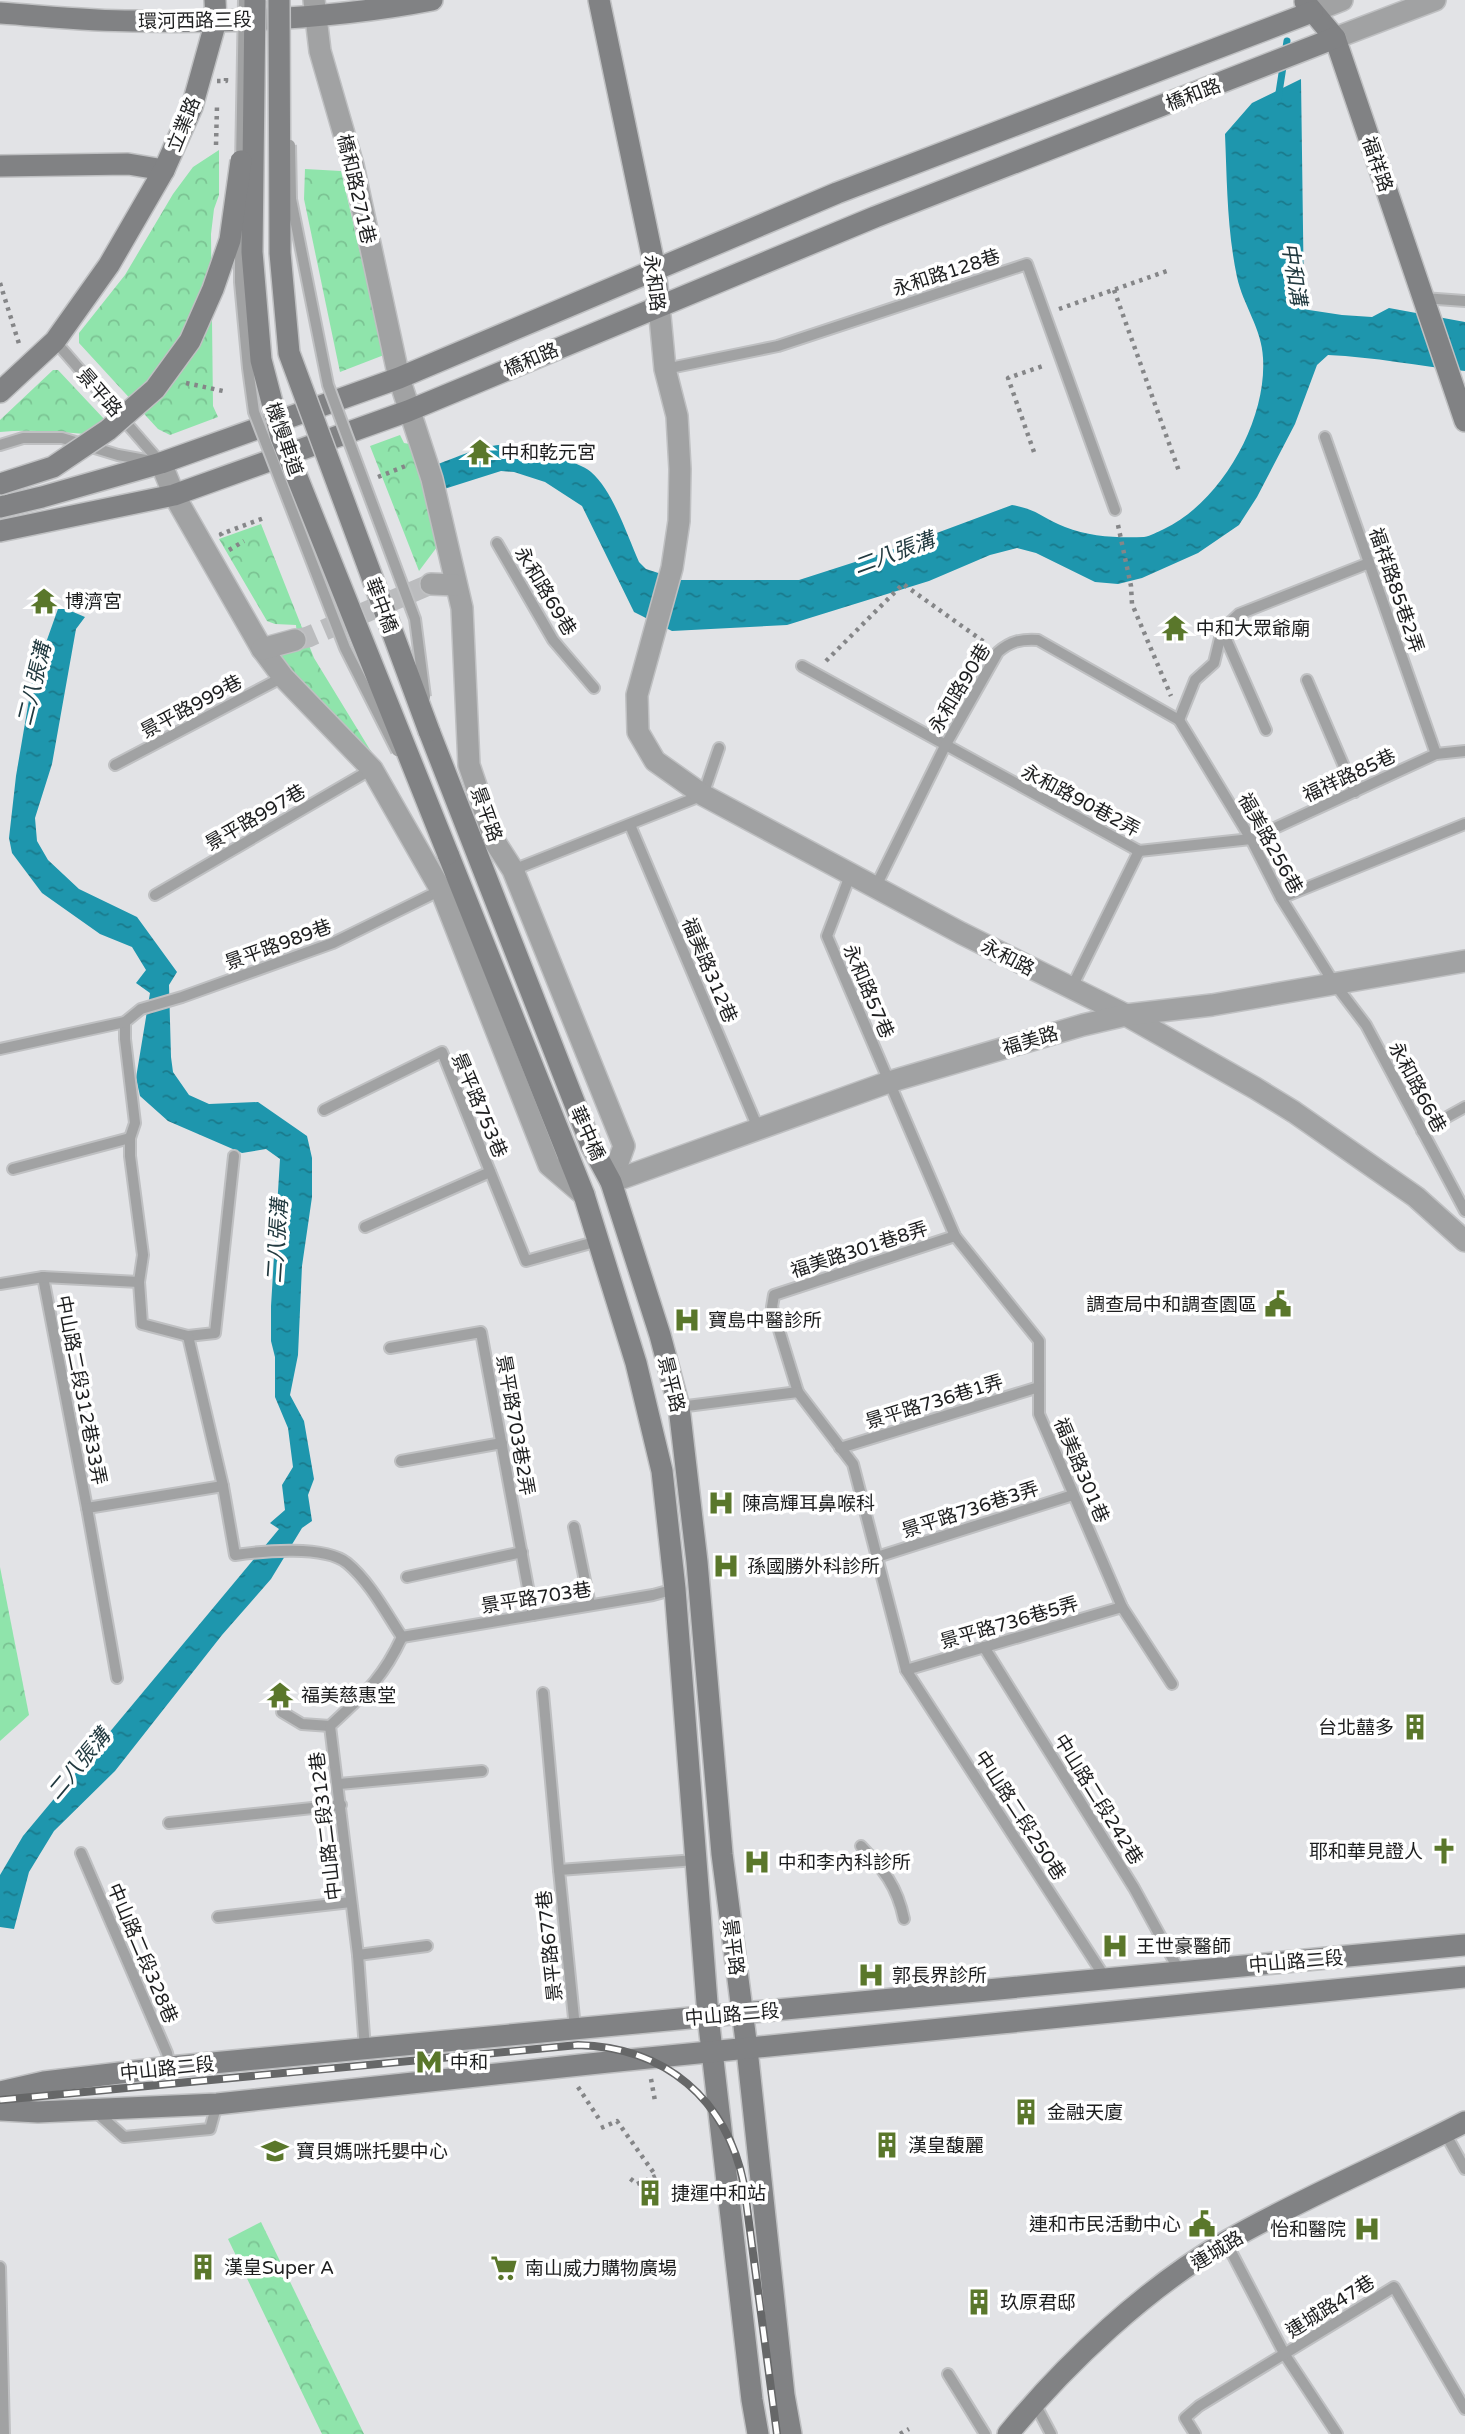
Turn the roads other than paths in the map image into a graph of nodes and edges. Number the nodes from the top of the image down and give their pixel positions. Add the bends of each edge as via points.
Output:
1 (244, 0) edge
2 (256, 0) edge
3 (279, 0) edge
4 (287, 0) edge
5 (432, 0) edge
6 (599, 0) edge
7 (1342, 0) edge
8 (1435, 0) edge
9 (1311, 4) edge
10 (314, 8) edge
11 (216, 10) edge
12 (0, 13) edge
13 (1335, 38) junction
14 (255, 71) junction
15 (1038, 117) junction
16 (1050, 149) junction
17 (241, 161) junction
18 (0, 166) edge
19 (164, 170) junction
20 (655, 269) junction
21 (1423, 298) junction
22 (1465, 301) edge
23 (659, 306) junction
24 (55, 341) junction
25 (665, 369) junction
26 (399, 379) junction
27 (0, 392) edge
28 (1463, 408) edge
29 (408, 411) junction
30 (1325, 437) dead end
31 (0, 445) edge
32 (161, 463) junction
33 (0, 484) edge
34 (174, 495) junction
35 (0, 507) edge
36 (1115, 510) dead end
37 (0, 531) edge
38 (497, 543) dead end
39 (1369, 563) junction
40 (431, 584) tunnel mouth
41 (456, 585) junction
42 (1222, 630) junction
43 (295, 640) tunnel mouth
44 (262, 649) junction
45 (802, 666) dead end
46 (283, 677) junction
47 (1307, 680) dead end
48 (591, 688) dead end
49 (1179, 720) junction
50 (1266, 730) dead end
51 (429, 731) junction
52 (945, 746) junction
53 (719, 748) dead end
54 (1465, 751) edge
55 (1436, 754) junction
56 (115, 765) dead end
57 (373, 769) junction
58 (1355, 792) junction
59 (703, 796) junction
60 (1465, 824) edge
61 (630, 825) junction
62 (1251, 839) junction
63 (1139, 851) junction
64 (448, 854) junction
65 (513, 870) junction
66 (851, 873) junction
67 (876, 886) junction
68 (441, 890) junction
69 (155, 895) dead end
70 (1281, 898) junction
71 (1465, 961) edge
72 (1334, 983) junction
73 (1070, 989) junction
74 (1126, 1015) junction
75 (125, 1021) junction
76 (0, 1049) edge
77 (888, 1082) junction
78 (1465, 1107) edge
79 (324, 1110) dead end
80 (758, 1128) junction
81 (1422, 1131) junction
82 (130, 1138) junction
83 (569, 1155) joint
84 (234, 1156) dead end
85 (13, 1169) dead end
86 (490, 1172) junction
87 (611, 1182) junction
88 (584, 1195) junction
89 (1465, 1209) edge
90 (365, 1227) dead end
91 (955, 1236) junction
92 (598, 1241) junction
93 (1465, 1241) edge
94 (43, 1277) junction
95 (139, 1282) junction
96 (0, 1284) edge
97 (774, 1294) joint
98 (188, 1336) junction
99 (390, 1348) dead end
100 (1038, 1387) junction
101 (798, 1392) junction
102 (679, 1407) junction
103 (502, 1443) junction
104 (840, 1448) junction
105 (401, 1461) dead end
106 (223, 1486) junction
107 (1073, 1495) junction
108 (87, 1508) junction
109 (574, 1527) dead end
110 (522, 1552) junction
111 (877, 1557) junction
112 (407, 1577) dead end
113 (675, 1589) junction
114 (590, 1605) junction
115 (1122, 1606) junction
116 (533, 1615) junction
117 (402, 1637) junction
118 (984, 1647) junction
119 (906, 1670) junction
120 (117, 1678) dead end
121 (1172, 1684) dead end
122 (543, 1693) dead end
123 (282, 1712) dead end
124 (330, 1726) junction
125 (482, 1772) dead end
126 (339, 1784) junction
127 (341, 1805) junction
128 (169, 1823) dead end
129 (861, 1846) dead end
130 (81, 1853) dead end
131 (696, 1860) junction
132 (559, 1870) junction
133 (351, 1902) junction
134 (218, 1917) dead end
135 (904, 1919) dead end
136 (1465, 1945) edge
137 (428, 1946) dead end
138 (358, 1955) junction
139 (1180, 1972) junction
140 (911, 1973) dead end
141 (1465, 1977) edge
142 (1106, 1979) junction
143 (913, 1997) junction
144 (742, 2013) junction
145 (708, 2016) junction
146 (575, 2028) junction
147 (365, 2049) junction
148 (747, 2049) junction
149 (712, 2053) junction
150 (170, 2067) junction
151 (0, 2092) edge
152 (0, 2110) edge
153 (1465, 2122) edge
154 (1445, 2133) junction
155 (1465, 2169) edge
156 (1226, 2242) junction
157 (0, 2267) edge
158 (1285, 2355) junction
159 (948, 2374) dead end
160 (1034, 2402) junction
161 (2, 2407) edge
162 (1465, 2409) edge
163 (4, 2434) edge
164 (758, 2434) edge
165 (791, 2434) edge
166 (985, 2434) edge
167 (1008, 2434) edge
168 (1051, 2434) edge
169 (1195, 2434) edge
170 (1337, 2434) edge

1 - 17 lane, 機慢車道, bridge
2 - 14 main road, 華中橋, bridge
3 - 51 main road, 華中橋, bridge via 280,253 289,353
4 - 51 lane, bridge via 291,199 328,385 415,619
5 - 10 main road, 環河西路三段
6 - 20 main road, 永和路
7 - 9 street
8 - 13 street
9 - 13 main road, 福祥路
9 - 15 main road, 橋和路
10 - 11 main road, 環河西路三段
10 - 26 street, 橋和路271巷 via 320,51 353,165
11 - 12 main road, 環河西路三段 via 132,22
11 - 19 main road, 立業路 via 192,107
13 - 16 main road, 橋和路
13 - 21 main road, 福祥路
14 - 17 main road, bridge
14 - 64 main road, 華中橋, bridge via 252,252 261,360 281,436
15 - 16 main road
15 - 20 main road, 橋和路 via 837,193
16 - 23 main road, 橋和路
17 - 33 main road, bridge via 230,240 213,289 190,341 155,389 108,430 53,467
17 - 64 lane, 機慢車道, bridge via 240,282 254,412 345,648
18 - 19 main road, 立業路 via 128,163
19 - 24 main road via 109,265
20 - 23 main road, 永和路
20 - 26 main road, 橋和路
21 - 22 lane
21 - 28 main road, 福祥路
23 - 25 street, 永和路
23 - 29 main road, 橋和路
24 - 27 main road
24 - 32 lane, 景平路
25 - 36 lane, 永和路128巷 via 778,346 1027,264
25 - 59 street, 永和路 via 677,416 679,521 672,568 637,695 638,732 655,761
26 - 29 street, 景平路
26 - 32 main road, 橋和路
29 - 34 main road, 橋和路
29 - 41 street, 景平路 via 432,479
30 - 39 lane, 福祥路85巷2弄
31 - 32 lane, 橋和路 via 23,438 62,438
32 - 34 street, 景平路
32 - 35 main road, 橋和路
34 - 37 main road, 橋和路
34 - 44 street, 景平路
38 - 48 lane, 永和路69巷 via 553,640
39 - 42 lane via 1239,614
39 - 55 lane, 福祥路85巷2弄
40 - 41 street
41 - 65 street, 景平路 via 462,608 469,765 495,842
42 - 49 lane via 1214,663 1195,680
42 - 50 lane
43 - 44 street
44 - 46 street, 景平路
45 - 52 lane, 永和路90巷2弄
46 - 56 lane, 景平路999巷
46 - 57 street, 景平路
47 - 58 lane
49 - 52 lane, 永和路90巷 via 1038,640 1022,639 998,652
49 - 62 lane, 福美路256巷
51 - 87 main road, 華中橋 via 591,1145
52 - 63 lane, 永和路90巷2弄
52 - 67 lane, 永和路90巷
53 - 59 lane
54 - 55 lane, 福祥路85巷
55 - 58 lane, 福祥路85巷
57 - 68 street, 景平路
57 - 69 lane, 景平路997巷
58 - 62 lane, 福祥路85巷
59 - 61 lane
59 - 66 street, 永和路
60 - 70 lane
61 - 65 lane
61 - 80 lane, 福美路312巷
62 - 63 lane, 永和路90巷2弄
62 - 70 lane, 福美路256巷
63 - 73 lane
64 - 83 main road, 華中橋
65 - 87 street, 景平路 via 624,1146
66 - 67 street, 永和路
66 - 77 lane, 永和路57巷 via 827,936
67 - 73 street, 永和路
68 - 75 lane, 景平路989巷 via 333,943 141,1009
68 - 88 street, 景平路 via 549,1165
70 - 72 lane, 福美路256巷
71 - 72 street, 福美路
72 - 74 street, 福美路
72 - 81 lane, 永和路66巷 via 1366,1025
73 - 74 street, 永和路
74 - 77 street, 福美路
74 - 93 street, 永和路 via 1294,1112 1416,1197
75 - 76 lane
75 - 82 lane via 135,1123
77 - 80 street, 福美路
77 - 91 lane, 福美路301巷
78 - 81 lane
79 - 86 lane, 景平路753巷 via 442,1052
80 - 87 street, 福美路
81 - 89 lane, 永和路66巷
82 - 85 lane
82 - 95 lane via 143,1255
83 - 88 main road, 景平路
84 - 98 lane via 215,1333
86 - 90 lane, 景平路753巷
86 - 92 lane, 景平路753巷 via 526,1261
87 - 102 main road, 景平路
88 - 92 main road, 景平路
91 - 97 lane, 福美路301巷8弄
91 - 100 lane, 福美路301巷 via 1038,1341
92 - 113 main road, 景平路 via 636,1363 662,1471
94 - 95 lane, 中山路二段312巷33弄
94 - 96 lane, 中山路二段312巷33弄
94 - 108 lane, 中山路二段312巷33弄
95 - 98 lane via 142,1324
97 - 101 lane, 中山路二段250巷 via 772,1307
98 - 106 lane
99 - 103 lane, 景平路703巷2弄 via 481,1332
100 - 104 lane, 景平路736巷1弄
100 - 107 lane, 福美路301巷 via 1038,1415
101 - 102 lane
101 - 104 lane, 中山路二段250巷
102 - 144 main road, 景平路
103 - 105 lane
103 - 110 lane, 景平路703巷2弄
104 - 111 lane, 中山路二段250巷 via 853,1464
106 - 108 lane, 中山路二段312巷33弄
106 - 117 lane via 235,1555 306,1550 345,1561
107 - 111 lane, 景平路736巷3弄
107 - 115 lane, 福美路301巷
108 - 120 lane, 中山路二段312巷33弄
109 - 114 lane
110 - 112 lane
110 - 116 lane, 景平路703巷2弄
111 - 119 lane, 中山路二段250巷
113 - 114 lane, 景平路703巷
113 - 131 main road, 景平路
114 - 116 lane, 景平路703巷
115 - 118 lane, 景平路736巷5弄
115 - 121 lane, 福美路301巷
116 - 117 lane, 景平路703巷
117 - 124 lane, 中山路二段312巷 via 390,1663 365,1695
118 - 119 lane, 景平路736巷5弄
118 - 139 lane, 中山路二段242巷
119 - 142 lane, 中山路二段250巷
122 - 132 lane
123 - 124 lane via 302,1724
124 - 126 lane, 中山路二段312巷
125 - 126 lane
126 - 127 lane, 中山路二段312巷
127 - 128 lane
127 - 133 lane, 中山路二段312巷
129 - 135 lane via 897,1891
130 - 150 lane, 中山路二段328巷
131 - 132 lane, 景平路677巷
131 - 145 main road, 景平路
132 - 146 lane, 景平路677巷
133 - 134 lane
133 - 138 lane, 中山路二段312巷
136 - 139 main road, 中山路二段
137 - 138 lane
138 - 147 lane, 中山路二段312巷
139 - 142 main road, 中山路二段
140 - 143 lane
141 - 148 main road, 中山路二段
142 - 143 main road, 中山路二段
143 - 144 main road, 中山路二段
144 - 145 main road, 中山路二段
144 - 148 main road, 景平路
145 - 146 main road, 中山路二段
145 - 149 main road, 景平路
146 - 147 main road, 中山路二段
147 - 150 main road, 中山路二段
148 - 149 main road, 中山路二段
148 - 165 main road, 景平路
149 - 152 main road, 中山路二段 via 217,2104
149 - 164 main road, 景平路
150 - 151 main road, 中山路二段
153 - 154 main road, 連城路
154 - 155 lane
154 - 156 main road, 連城路
156 - 158 lane, 連城路47巷
156 - 160 main road, 連城路 via 1160,2286
157 - 161 lane
158 - 162 lane, 連城路47巷 via 1394,2287
158 - 169 lane, 連城路47巷 via 1185,2418
158 - 170 lane
159 - 166 lane
160 - 167 main road, 連城路
160 - 168 lane
161 - 163 lane

